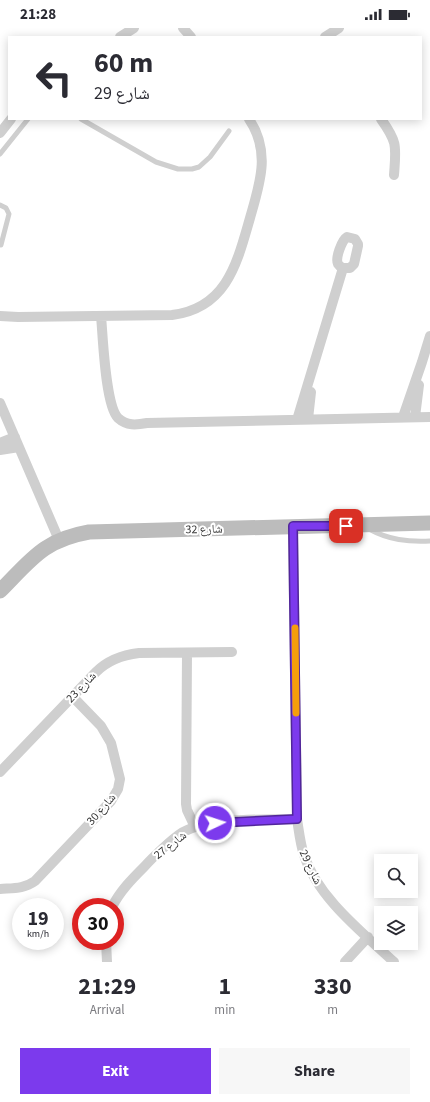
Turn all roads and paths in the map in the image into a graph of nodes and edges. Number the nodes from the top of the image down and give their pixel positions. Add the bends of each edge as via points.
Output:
1 (134, 28) edge
2 (183, 28) edge
3 (339, 28) edge
4 (122, 36) edge
5 (189, 36) edge
6 (327, 36) edge
7 (27, 120) edge
8 (83, 120) edge
9 (250, 120) edge
10 (382, 120) edge
11 (229, 131) dead end
12 (0, 154) edge
13 (394, 175) dead end
14 (0, 205) edge
15 (1, 245) edge
16 (343, 268) dead end
17 (0, 316) edge
18 (101, 316) junction
19 (18, 317) junction
20 (0, 321) edge
21 (430, 336) edge
22 (422, 362) junction
23 (315, 364) junction
24 (0, 402) edge
25 (403, 417) junction
26 (415, 417) junction
27 (430, 417) edge
28 (308, 419) junction
29 (298, 420) junction
30 (15, 437) junction
31 (0, 443) edge
32 (19, 446) junction
33 (0, 450) edge
34 (430, 523) edge
35 (361, 525) junction
36 (293, 526) junction
37 (59, 540) junction
38 (430, 541) edge
39 (0, 591) edge
40 (232, 652) dead end
41 (186, 653) junction
42 (72, 696) junction
43 (0, 772) edge
44 (297, 819) junction
45 (195, 827) junction
46 (0, 889) edge
47 (117, 898) edge
48 (368, 937) junction
49 (106, 950) edge
50 (107, 962) edge
51 (345, 962) edge
52 (394, 962) edge

1 - 4 street
2 - 5 street
3 - 6 street
7 - 12 lane
8 - 11 lane via 163,166 178,169 199,167 210,157
9 - 18 street via 260,143 262,169 239,257 227,281 207,302 184,313
10 - 13 street via 395,144
14 - 15 lane via 6,208 9,214
16 - 23 street
17 - 19 street
18 - 19 street
18 - 29 street via 105,371 113,410 120,420 129,425
19 - 20 street
21 - 22 street
22 - 25 street
22 - 26 street
23 - 28 street
23 - 29 street
24 - 30 street
25 - 26 street
25 - 28 street
26 - 27 street
28 - 29 street
30 - 31 street
30 - 32 street
32 - 33 street
32 - 37 street
34 - 35 street, شارع 32
35 - 36 street, شارع 32
35 - 38 lane via 393,539 411,542
36 - 37 street, شارع 32 via 89,532
36 - 44 street, شارع 29
37 - 39 street, شارع 32 via 40,551
40 - 41 street, شارع 23
41 - 42 street, شارع 23 via 139,653 117,658 102,666
41 - 45 street via 186,804
42 - 43 street, شارع 23
42 - 46 street, شارع 30 via 109,737 119,774 118,789 110,801 35,881 28,886
44 - 45 street, شارع 27 via 224,822
44 - 48 street, شارع 29 via 301,845 314,876 334,904
45 - 47 street, شارع 27 via 182,833 151,860
48 - 51 street
48 - 52 street, شارع 29
49 - 50 street

